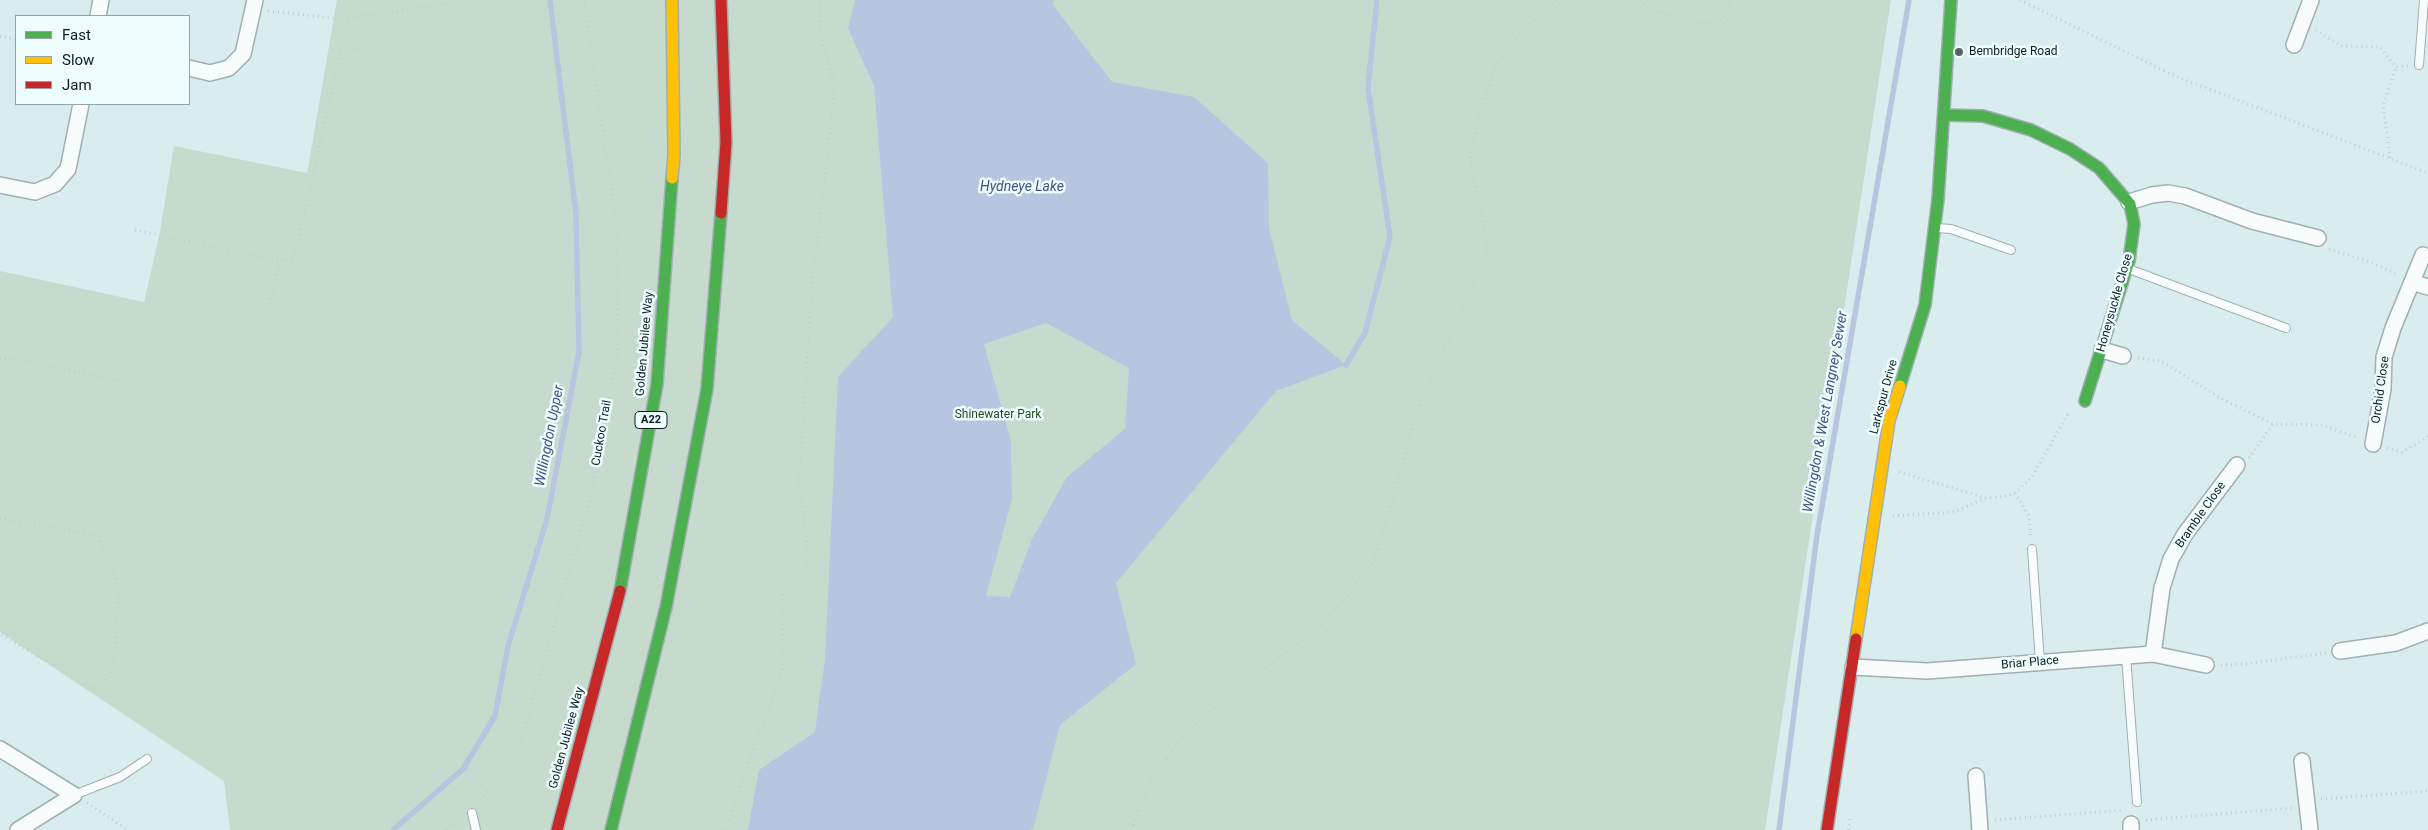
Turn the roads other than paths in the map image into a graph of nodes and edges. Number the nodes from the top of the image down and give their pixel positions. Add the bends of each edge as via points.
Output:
1 (101, 0) edge
2 (672, 0) edge
3 (722, 0) edge
4 (1952, 0) edge
5 (2311, 0) edge
6 (2424, 0) edge
7 (254, 5) edge
8 (98, 15) edge
9 (2294, 45) dead end
10 (2419, 65) road end
11 (190, 68) edge
12 (81, 105) edge
13 (1944, 115) junction
14 (0, 185) edge
15 (2129, 202) junction
16 (1934, 228) junction
17 (2318, 238) road end
18 (2011, 250) dead end
19 (2423, 255) dead end
20 (2127, 268) junction
21 (2412, 282) junction
22 (2428, 287) edge
23 (2286, 328) dead end
24 (2102, 350) junction
25 (2123, 356) road end
26 (2085, 401) road end
27 (2373, 444) road end
28 (2237, 465) road end
29 (2032, 549) road end
30 (2428, 631) edge
31 (2340, 651) road end
32 (2153, 654) junction
33 (2126, 656) junction
34 (2040, 662) junction
35 (2206, 665) road end
36 (1852, 667) junction
37 (0, 748) edge
38 (147, 759) dead end
39 (2302, 762) dead end
40 (1976, 776) dead end
41 (74, 795) junction
42 (2137, 805) road end
43 (472, 813) road end
44 (1979, 826) edge
45 (18, 830) edge
46 (476, 830) edge
47 (557, 830) edge
48 (611, 830) edge
49 (1827, 830) edge
50 (2310, 830) edge

1 - 8 street
2 - 47 main road, Golden Jubilee Way / A22 via 674,155 657,384 616,606
3 - 48 main road via 726,142 707,389 666,607
4 - 13 main road, Larkspur Drive
5 - 9 street
6 - 10 lane
7 - 11 street via 243,54 229,68 210,73
12 - 14 street via 68,169 55,184 35,192
13 - 15 main road via 1982,116 2031,130 2099,168
13 - 16 main road, Larkspur Drive
15 - 17 street via 2152,195 2185,196 2252,221
15 - 20 main road, Honeysuckle Close via 2134,224
16 - 18 lane via 1951,229
16 - 36 main road, Larkspur Drive via 1925,305 1889,421
19 - 21 street, Orchid Close
20 - 23 lane
20 - 24 main road, Honeysuckle Close
21 - 22 street
21 - 27 street, Orchid Close via 2384,357 2383,389
24 - 25 street
24 - 26 main road, Honeysuckle Close
28 - 32 street, Bramble Close via 2185,534 2171,559 2162,588
29 - 34 lane
30 - 31 street via 2396,643
32 - 33 street, Briar Place
32 - 35 street, Briar Place
33 - 34 street, Briar Place
33 - 42 lane
34 - 36 street, Briar Place via 1927,671
36 - 49 main road, Larkspur Drive
37 - 41 street
38 - 41 lane via 120,777
39 - 50 street
40 - 44 street
41 - 45 street
43 - 46 lane

